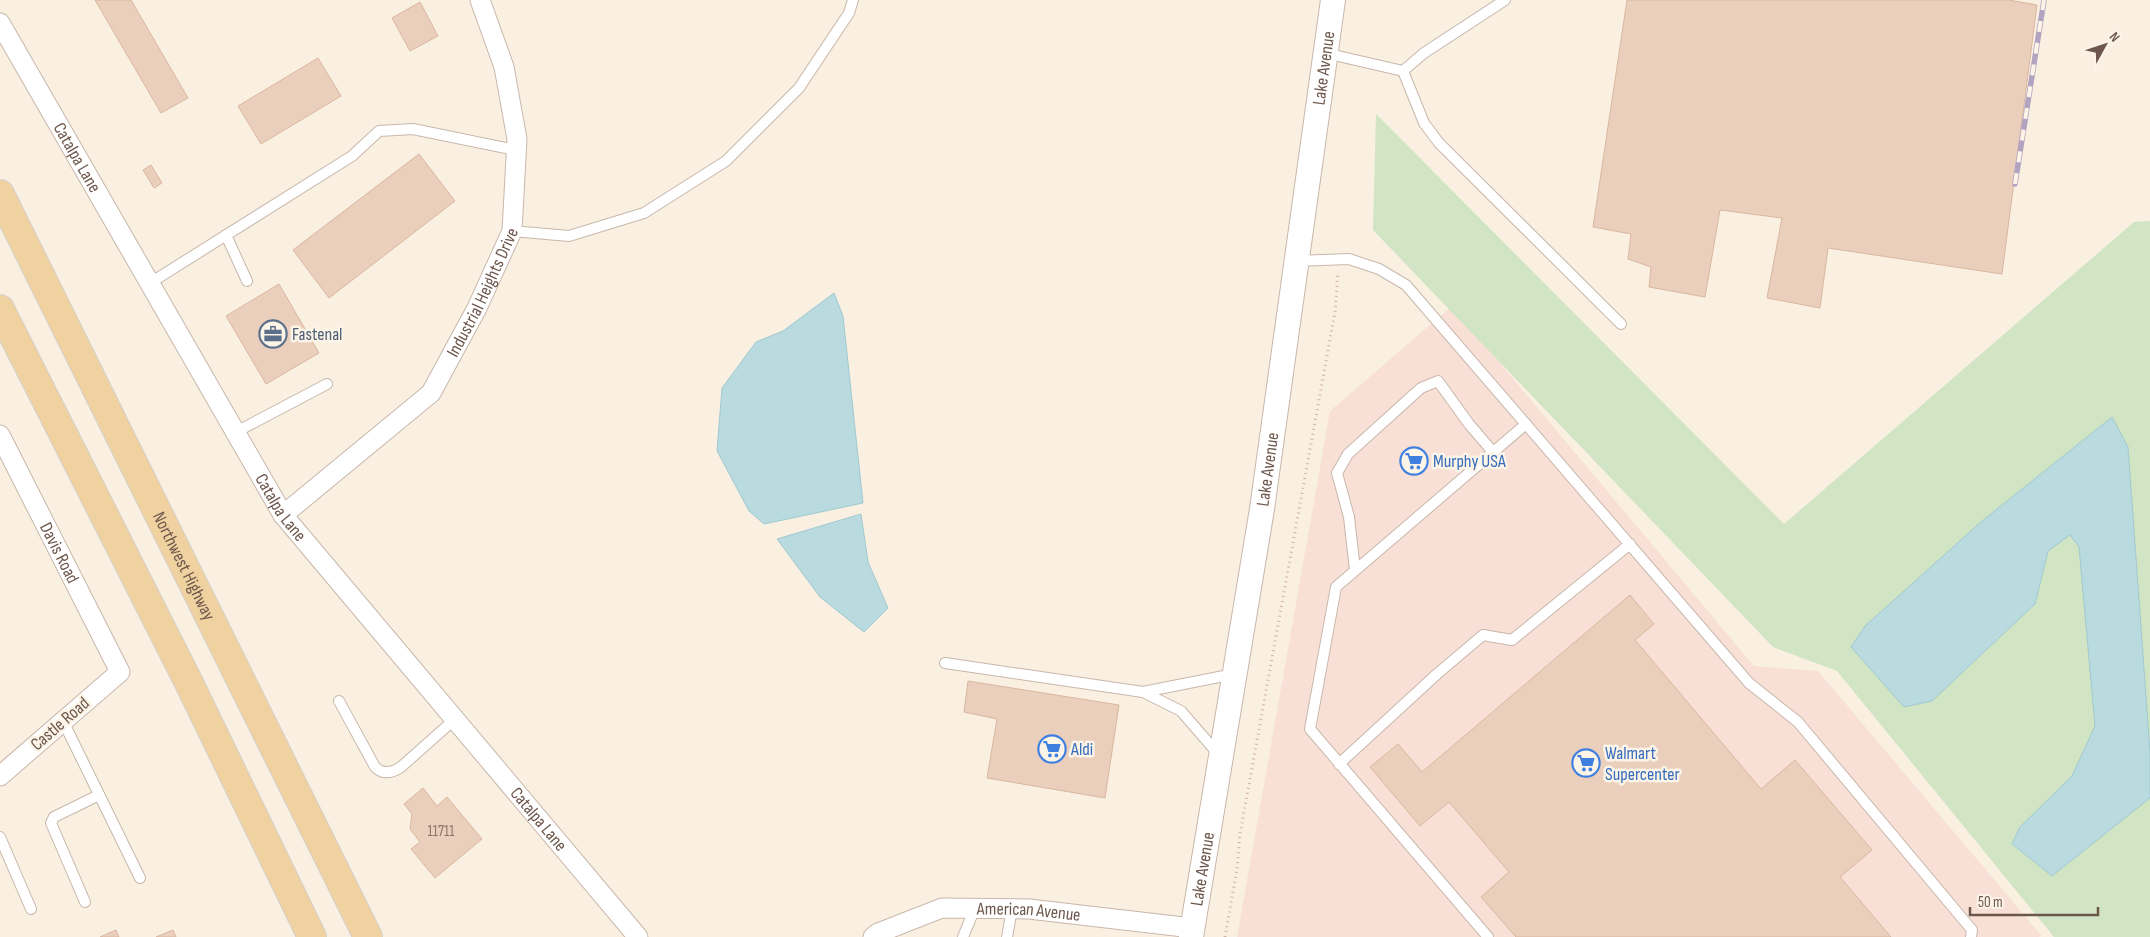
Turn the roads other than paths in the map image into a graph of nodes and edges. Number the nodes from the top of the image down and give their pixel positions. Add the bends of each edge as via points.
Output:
1 (480, 0) edge
2 (853, 0) edge
3 (1333, 0) edge
4 (1505, 0) edge
5 (0, 23) edge
6 (1325, 53) junction
7 (1403, 71) junction
8 (516, 150) junction
9 (0, 194) edge
10 (512, 231) junction
11 (226, 235) junction
12 (1296, 262) junction
13 (247, 281) dead end
14 (150, 283) junction
15 (0, 309) edge
16 (1620, 324) dead end
17 (327, 384) dead end
18 (1526, 424) junction
19 (236, 432) junction
20 (0, 435) edge
21 (1493, 452) junction
22 (283, 514) junction
23 (1630, 544) junction
24 (1355, 570) junction
25 (945, 663) dead end
26 (120, 672) joint
27 (1234, 674) junction
28 (1143, 692) junction
29 (339, 701) dead end
30 (455, 719) junction
31 (63, 721) junction
32 (1220, 757) junction
33 (1340, 764) junction
34 (0, 776) edge
35 (99, 795) junction
36 (0, 836) edge
37 (140, 878) dead end
38 (86, 902) dead end
39 (974, 908) junction
40 (31, 909) dead end
41 (1012, 909) junction
42 (1191, 932) edge
43 (312, 937) edge
44 (368, 937) edge
45 (638, 937) edge
46 (874, 937) edge
47 (964, 937) edge
48 (1007, 937) edge
49 (1488, 937) edge
50 (1971, 937) edge

1 - 8 street, Industrial Heights Drive via 504,67 517,138
2 - 10 lane via 849,13 799,88 726,161 644,213 569,236
3 - 6 street, Lake Avenue
4 - 7 lane via 1424,53
5 - 14 street, Catalpa Lane
6 - 7 lane
6 - 12 street, Lake Avenue
7 - 16 lane via 1424,123 1439,143
8 - 10 street, Industrial Heights Drive
8 - 11 lane via 413,129 379,131 352,156
9 - 44 main road, Northwest Highway
10 - 22 street, Industrial Heights Drive via 477,308 431,393
11 - 13 lane
11 - 14 lane
12 - 18 lane via 1349,258 1379,269 1406,285
12 - 27 street, Lake Avenue via 1262,509
14 - 19 street, Catalpa Lane
15 - 43 main road via 189,683
17 - 19 lane
18 - 21 lane
18 - 23 lane
19 - 22 street, Catalpa Lane
20 - 26 street, Davis Road
21 - 24 lane
21 - 24 lane via 1438,381 1421,388 1348,454 1337,473 1349,517
22 - 30 street, Catalpa Lane
23 - 33 lane via 1512,640 1483,635
23 - 50 lane via 1749,683 1798,722 1972,930
24 - 33 lane via 1336,587 1310,729
25 - 28 lane
26 - 31 street, Castle Road
27 - 28 lane
27 - 32 street, Lake Avenue
28 - 32 lane via 1181,711
29 - 30 lane via 375,767 386,773 401,767
30 - 45 street, Catalpa Lane
31 - 34 street, Castle Road
31 - 35 lane
32 - 42 street, Lake Avenue
33 - 49 lane
35 - 37 lane
35 - 38 lane via 54,817 51,823
36 - 40 lane
39 - 41 street, American Avenue
39 - 46 street, American Avenue via 942,908
39 - 47 lane
41 - 42 street, American Avenue
41 - 48 lane

